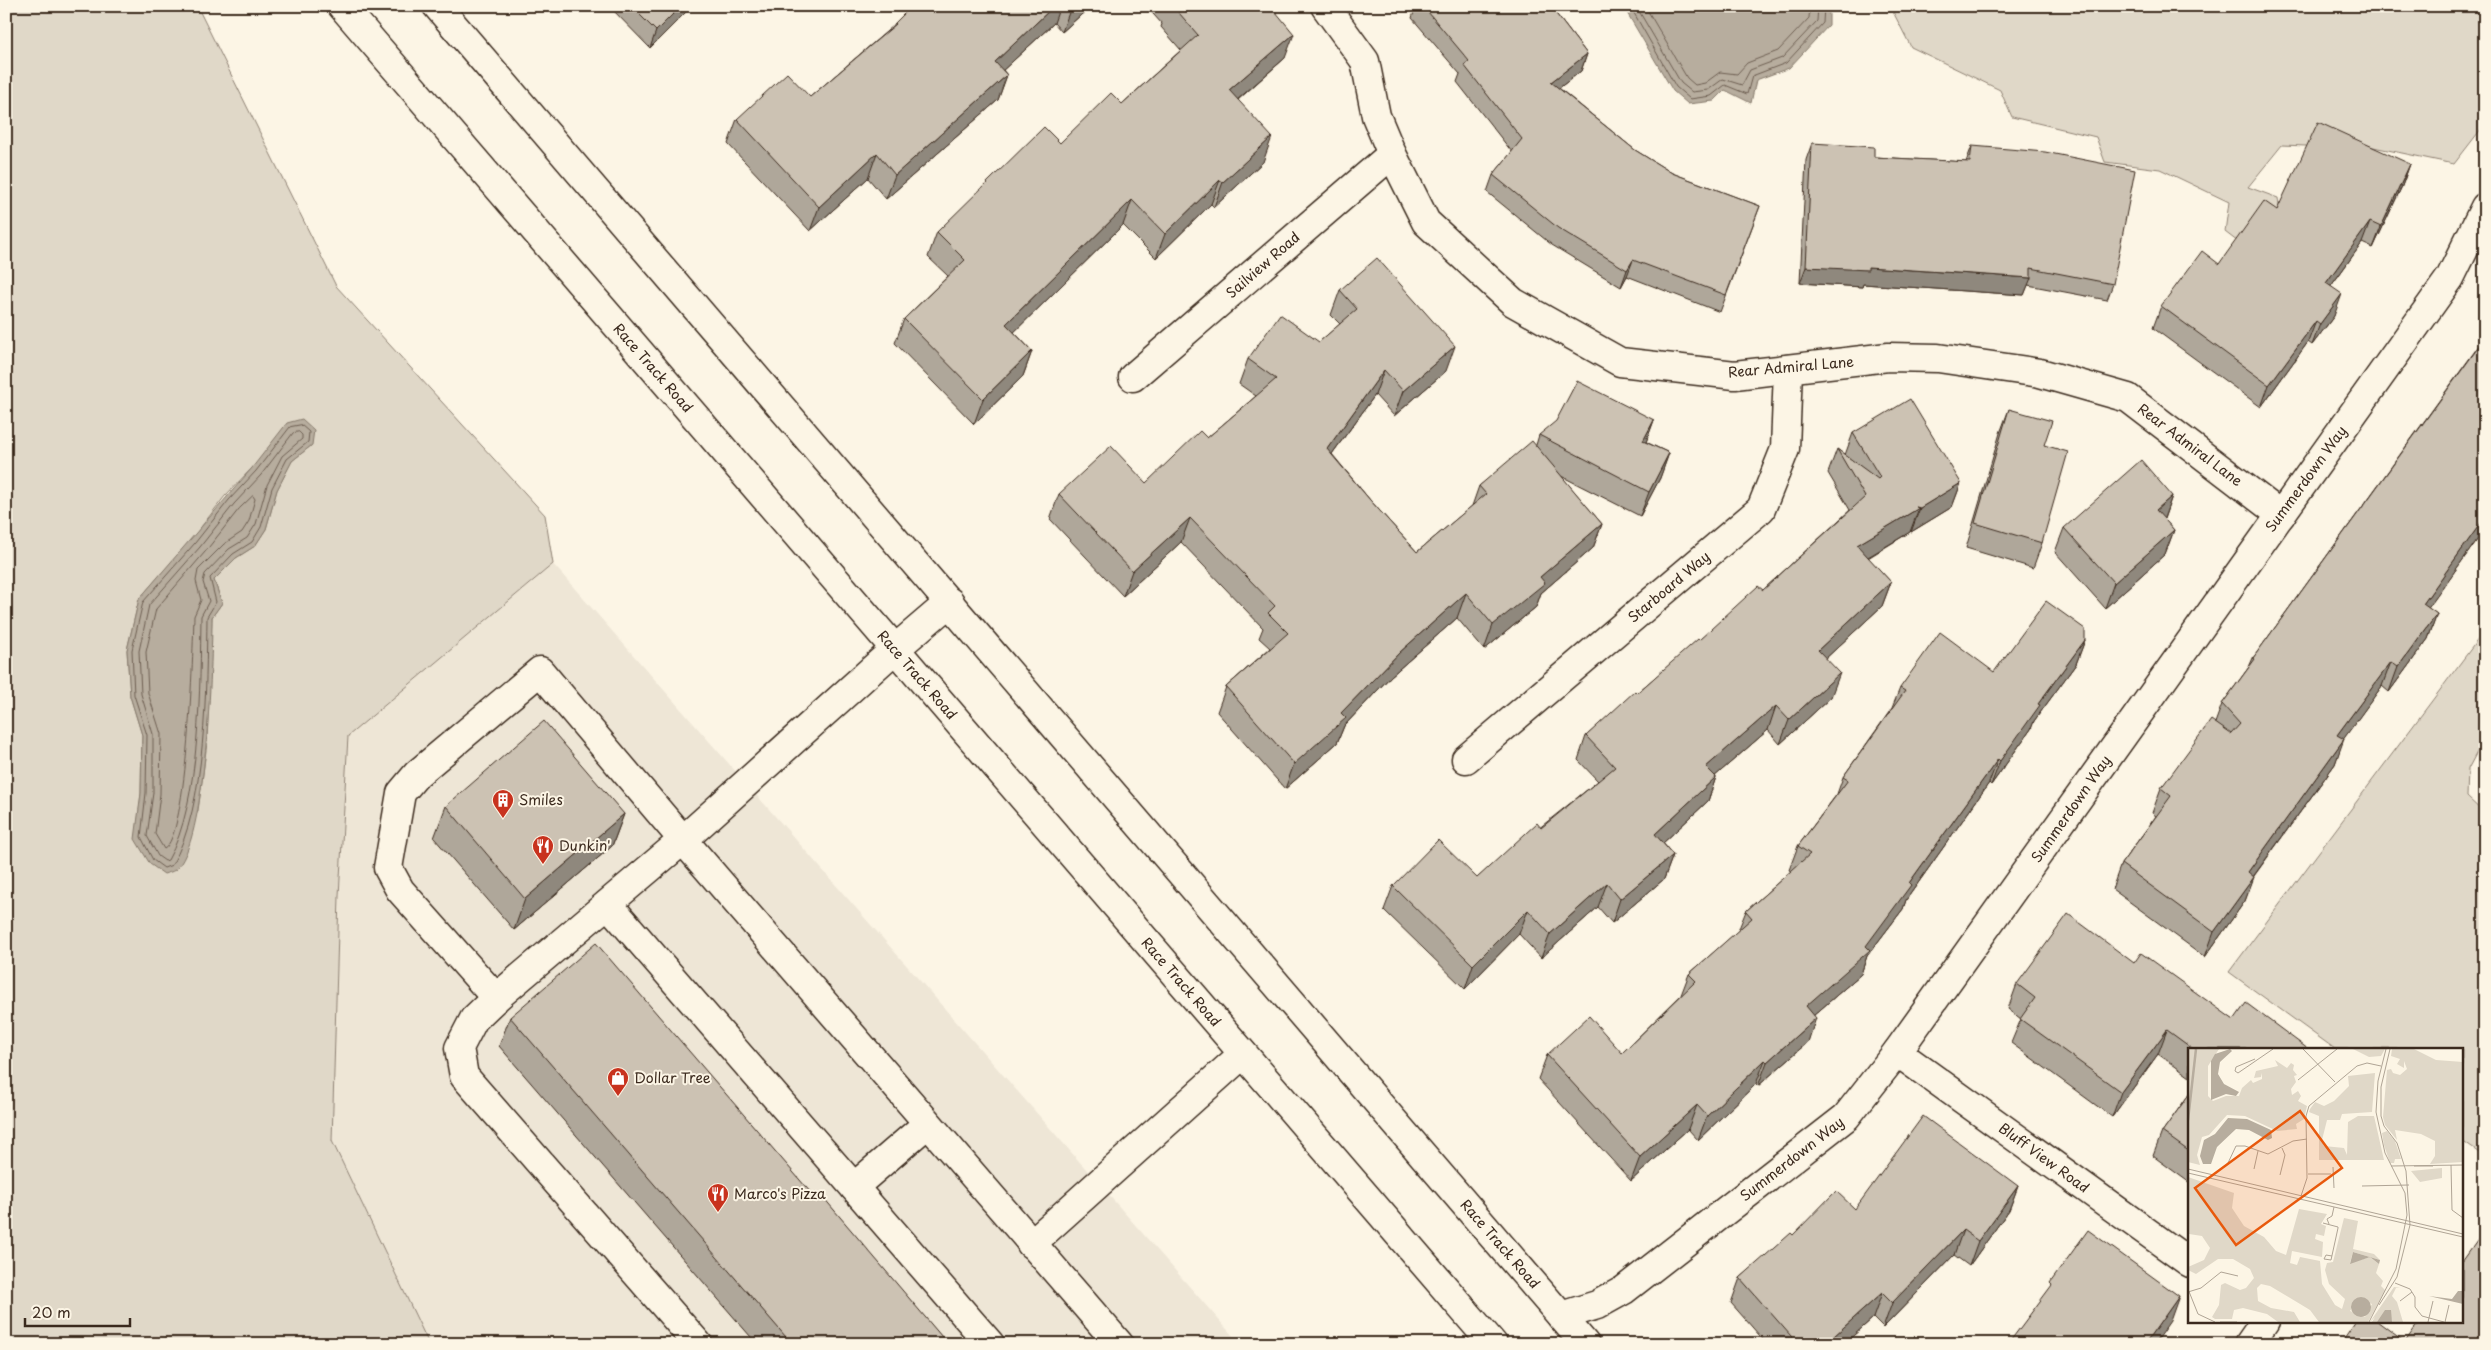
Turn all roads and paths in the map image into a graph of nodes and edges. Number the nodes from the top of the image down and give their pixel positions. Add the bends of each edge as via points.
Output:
1 (342, 6) edge
2 (437, 6) edge
3 (1325, 6) edge
4 (1392, 154) junction
5 (2485, 207) edge
6 (1788, 369) junction
7 (1133, 377) dead end
8 (2281, 515) junction
9 (950, 602) junction
10 (896, 650) junction
11 (1466, 759) dead end
12 (683, 840) junction
13 (608, 904) junction
14 (496, 998) junction
15 (1897, 1052) junction
16 (1243, 1054) junction
17 (927, 1124) junction
18 (854, 1187) junction
19 (1031, 1244) junction
20 (2188, 1262) edge
21 (1561, 1316) junction
22 (2264, 1322) edge
23 (698, 1344) edge
24 (990, 1344) edge
25 (1119, 1344) edge
26 (1493, 1344) edge
27 (1585, 1344) edge
28 (2249, 1344) edge

1 - 10 street, Race Track Road
2 - 9 street, Race Track Road
3 - 4 street, Rear Admiral Lane via 1366,61 1376,116
4 - 6 street, Rear Admiral Lane via 1426,222 1513,302 1620,362 1735,375
4 - 7 street, Sailview Road
5 - 8 street, Summerdown Way via 2450,278
6 - 8 street, Rear Admiral Lane via 1888,357 1938,358 2040,373 2128,398
6 - 11 street, Starboard Way via 1785,449 1761,509
8 - 15 street, Summerdown Way
9 - 10 street
9 - 21 street, Race Track Road
10 - 12 street
10 - 16 street, Race Track Road
12 - 13 street
12 - 14 street via 540,671 417,774 401,793 388,868 400,890
12 - 17 street
13 - 14 street
13 - 18 street
14 - 23 street via 474,1019 459,1048 464,1076
15 - 20 street, Bluff View Road
15 - 21 street, Summerdown Way via 1846,1117 1624,1290 1597,1305
16 - 19 street
16 - 26 street, Race Track Road
17 - 18 street
17 - 19 street
18 - 24 street
19 - 25 street
21 - 27 street, Race Track Road
22 - 28 street

